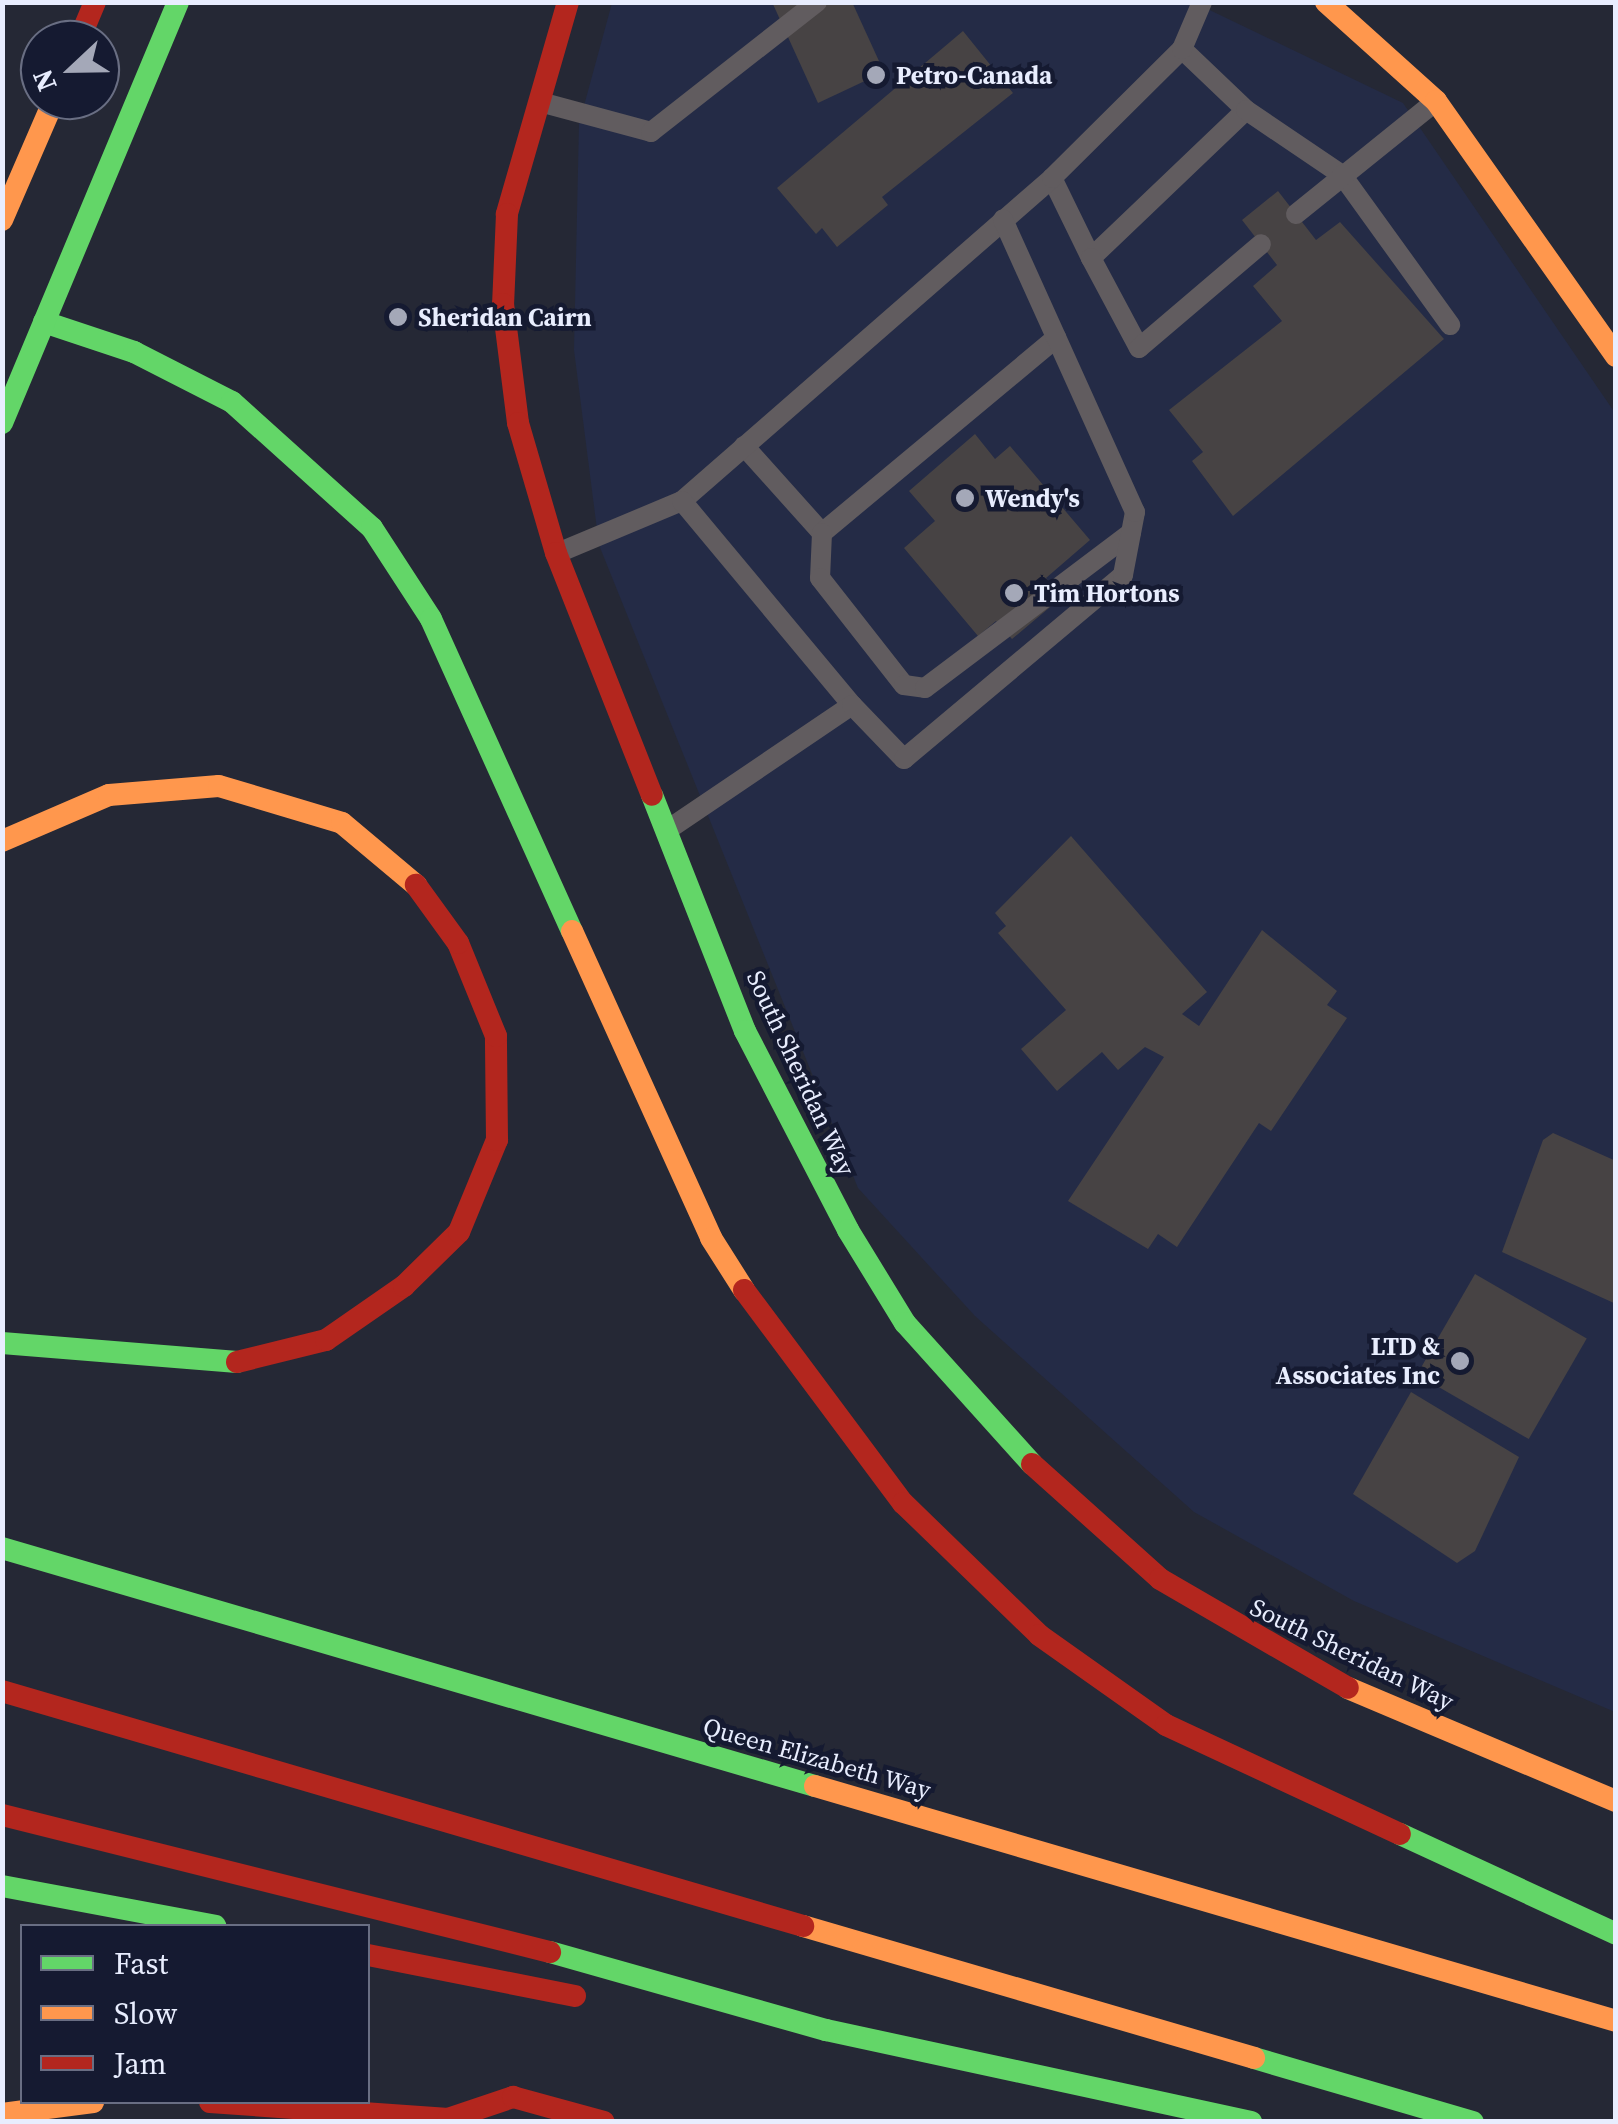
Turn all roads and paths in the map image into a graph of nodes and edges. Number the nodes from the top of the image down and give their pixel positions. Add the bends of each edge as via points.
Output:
1 (178, 2) edge
2 (568, 2) edge
3 (818, 2) edge
4 (1202, 2) edge
5 (1326, 2) edge
6 (1182, 49) junction
7 (533, 100) junction
8 (1436, 102) junction
9 (1246, 110) junction
10 (45, 120) edge
11 (1342, 175) junction
12 (1052, 178) junction
13 (1296, 214) dead end
14 (1003, 219) junction
15 (2, 220) edge
16 (1260, 244) dead end
17 (1092, 258) junction
18 (16, 314) dead end
19 (44, 322) junction
20 (1450, 325) dead end
21 (1056, 338) junction
22 (1616, 356) edge
23 (2, 423) edge
24 (744, 446) junction
25 (682, 501) junction
26 (822, 533) junction
27 (1132, 533) junction
28 (556, 553) junction
29 (852, 704) junction
30 (669, 829) junction
31 (2, 842) edge
32 (2, 1343) edge
33 (2, 1548) edge
34 (2, 1690) edge
35 (1616, 1801) edge
36 (2, 1815) edge
37 (2, 1886) edge
38 (203, 1924) edge
39 (1616, 1934) edge
40 (370, 1955) edge
41 (609, 2002) dead end
42 (663, 2012) dead end
43 (1616, 2021) edge
44 (826, 2030) junction
45 (78, 2104) edge
46 (237, 2104) edge
47 (2, 2114) edge
48 (451, 2120) edge
49 (604, 2122) edge
50 (1251, 2122) edge
51 (1473, 2122) edge

1 - 19 main road
2 - 7 main road, South Sheridan Way
3 - 7 lane via 651,132
4 - 6 lane
5 - 8 main road
6 - 9 lane
6 - 12 lane
7 - 28 main road, South Sheridan Way via 508,214 504,323 518,423
8 - 11 lane
8 - 22 main road
9 - 11 lane
9 - 17 lane
10 - 15 main road
11 - 13 lane
11 - 20 lane
12 - 14 lane
12 - 17 lane
14 - 21 lane
14 - 24 lane
16 - 17 lane via 1138,348
18 - 19 main road
19 - 23 main road
19 - 39 main road via 134,352 232,402 372,528 438,636 711,1238 792,1364 903,1503 1039,1634 1166,1725
21 - 26 lane
21 - 27 lane via 1135,512
24 - 25 lane
24 - 26 lane
25 - 28 lane
25 - 29 lane
26 - 27 lane via 820,578 904,685 926,688
27 - 29 lane via 1122,575 904,759
28 - 30 main road, South Sheridan Way
29 - 30 lane
30 - 35 main road, South Sheridan Way via 745,1031 817,1173 905,1323 994,1431 1087,1521 1248,1637
31 - 32 main road via 109,795 164,786 219,786 342,823 425,893 458,943 496,1036 497,1140 458,1232 404,1286 326,1340 246,1363
33 - 43 main road, Queen Elizabeth Way
34 - 51 main road
36 - 44 main road via 722,1995
37 - 38 main road
40 - 41 main road
42 - 44 main road
44 - 50 main road
45 - 47 main road
46 - 48 main road
48 - 49 main road via 512,2097

